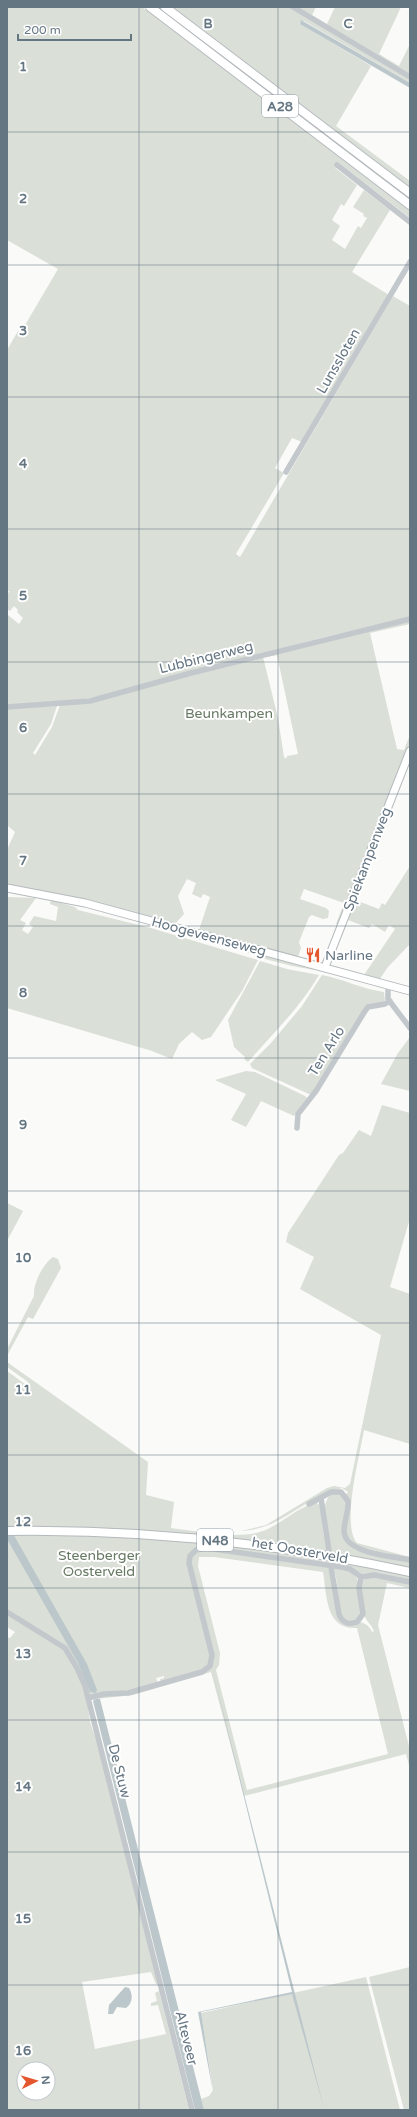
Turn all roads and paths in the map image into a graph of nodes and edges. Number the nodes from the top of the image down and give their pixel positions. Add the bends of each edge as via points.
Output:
1 (150, 7) edge
2 (166, 7) edge
3 (293, 7) edge
4 (410, 77) edge
5 (337, 165) dead end
6 (410, 193) edge
7 (410, 205) edge
8 (410, 222) edge
9 (410, 262) edge
10 (286, 472) dead end
11 (410, 619) edge
12 (7, 707) edge
13 (410, 751) edge
14 (7, 888) edge
15 (325, 967) junction
16 (388, 985) junction
17 (410, 991) edge
18 (390, 1001) junction
19 (410, 1028) edge
20 (297, 1128) dead end
21 (321, 1498) junction
22 (309, 1504) dead end
23 (7, 1531) edge
24 (329, 1551) dead end
25 (410, 1560) edge
26 (331, 1567) dead end
27 (410, 1572) edge
28 (361, 1577) junction
29 (410, 1582) edge
30 (7, 1612) edge
31 (88, 1698) junction
32 (158, 1971) joint
33 (192, 2110) edge

1 - 7 highway, A28
2 - 6 highway, A28
3 - 4 street
5 - 8 street
9 - 10 street, Lunssloten
11 - 12 street, Lubbingerweg via 191,672 90,700
13 - 15 main road, Spiekampenweg
14 - 15 main road, Hoogeveenseweg via 85,903
15 - 16 main road, Hoogeveenseweg
16 - 17 main road, Hoogeveenseweg
16 - 18 street via 387,995
18 - 19 street
18 - 20 street, Ten Arlo via 368,1007 365,1011 316,1090 298,1114
21 - 22 street
21 - 24 street, het Oosterveld
21 - 25 street via 335,1491 347,1497 345,1534 348,1542 354,1547
23 - 27 highway, N48 via 132,1533 234,1542 328,1555
26 - 28 street, het Oosterveld via 340,1619 347,1623 357,1622 363,1614 358,1588
28 - 29 street, het Oosterveld via 374,1574
28 - 31 street, het Oosterveld via 346,1568 312,1561 218,1549 196,1550 190,1556 189,1563 212,1655 210,1666 202,1672 131,1692 101,1694
30 - 31 street, De Stuw via 67,1650 80,1674
31 - 32 street, De Stuw
32 - 33 street, Alteveer

